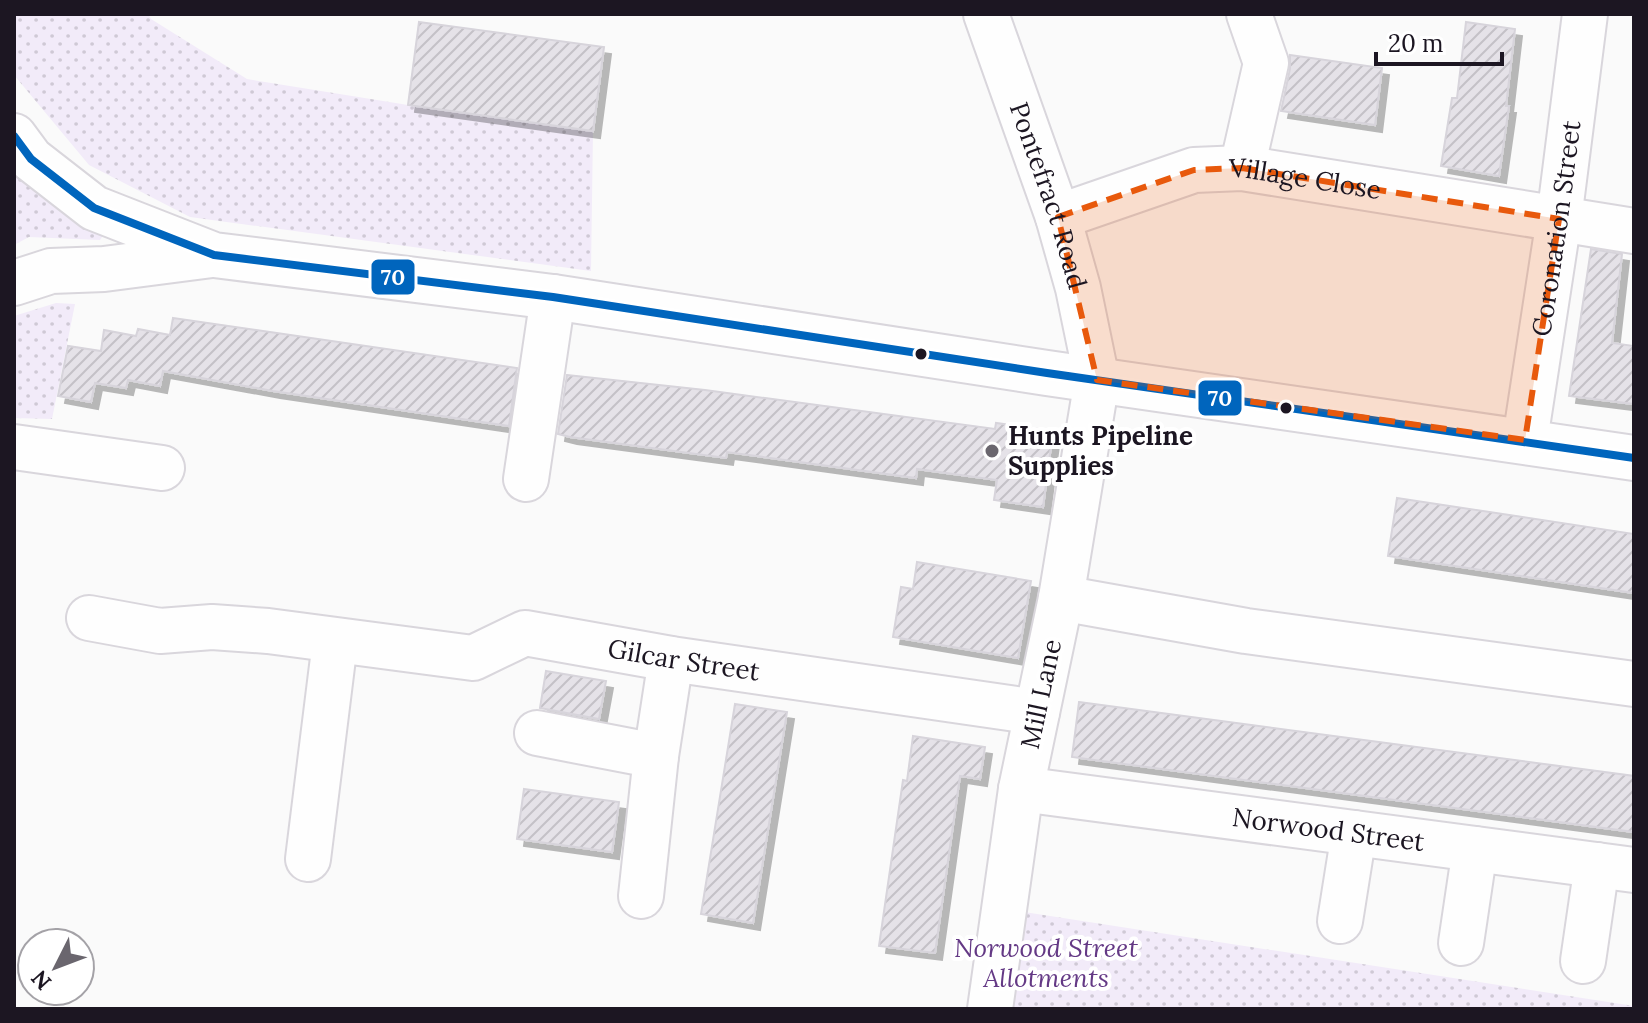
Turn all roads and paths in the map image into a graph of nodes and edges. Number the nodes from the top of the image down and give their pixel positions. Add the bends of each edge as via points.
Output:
1 (986, 14) edge
2 (1249, 14) edge
3 (1585, 14) edge
4 (14, 136) edge
5 (1242, 168) junction
6 (1058, 217) junction
7 (1559, 219) junction
8 (1634, 231) edge
9 (214, 255) junction
10 (14, 283) edge
11 (553, 297) junction
12 (1097, 380) junction
13 (1525, 440) junction
14 (14, 447) edge
15 (1634, 458) edge
16 (162, 468) dead end
17 (526, 479) dead end
18 (1061, 598) junction
19 (89, 618) dead end
20 (335, 642) junction
21 (671, 659) junction
22 (1634, 684) edge
23 (1037, 712) junction
24 (537, 733) dead end
25 (656, 756) junction
26 (1021, 789) junction
27 (1354, 833) junction
28 (1475, 849) junction
29 (308, 859) dead end
30 (1616, 868) edge
31 (641, 896) dead end
32 (1340, 921) dead end
33 (1461, 943) dead end
34 (1583, 961) dead end
35 (990, 1009) edge

1 - 6 street, Pontefract Road
2 - 5 street via 1266,63
3 - 7 street, Coronation Street
4 - 9 street via 31,159 94,208
5 - 6 street, Village Close via 1194,170
5 - 7 street, Village Close
6 - 12 street, Pontefract Road
7 - 8 street, Village Close
7 - 13 street, Coronation Street
9 - 10 street via 51,271
9 - 11 street
11 - 12 street
11 - 17 street
12 - 13 street
12 - 18 street, Mill Lane
13 - 15 street
14 - 16 street
18 - 22 street via 1246,631
18 - 23 street, Mill Lane
19 - 20 street, Gilcar Street via 160,631 212,627
20 - 21 street, Gilcar Street via 473,658 525,633
20 - 29 street
21 - 23 street, Gilcar Street
21 - 25 street
23 - 26 street, Mill Lane
24 - 25 street
25 - 31 street
26 - 27 street, Norwood Street
26 - 35 street, Mill Lane
27 - 28 street, Norwood Street
27 - 32 street
28 - 30 street, Norwood Street
28 - 33 street
30 - 34 street

